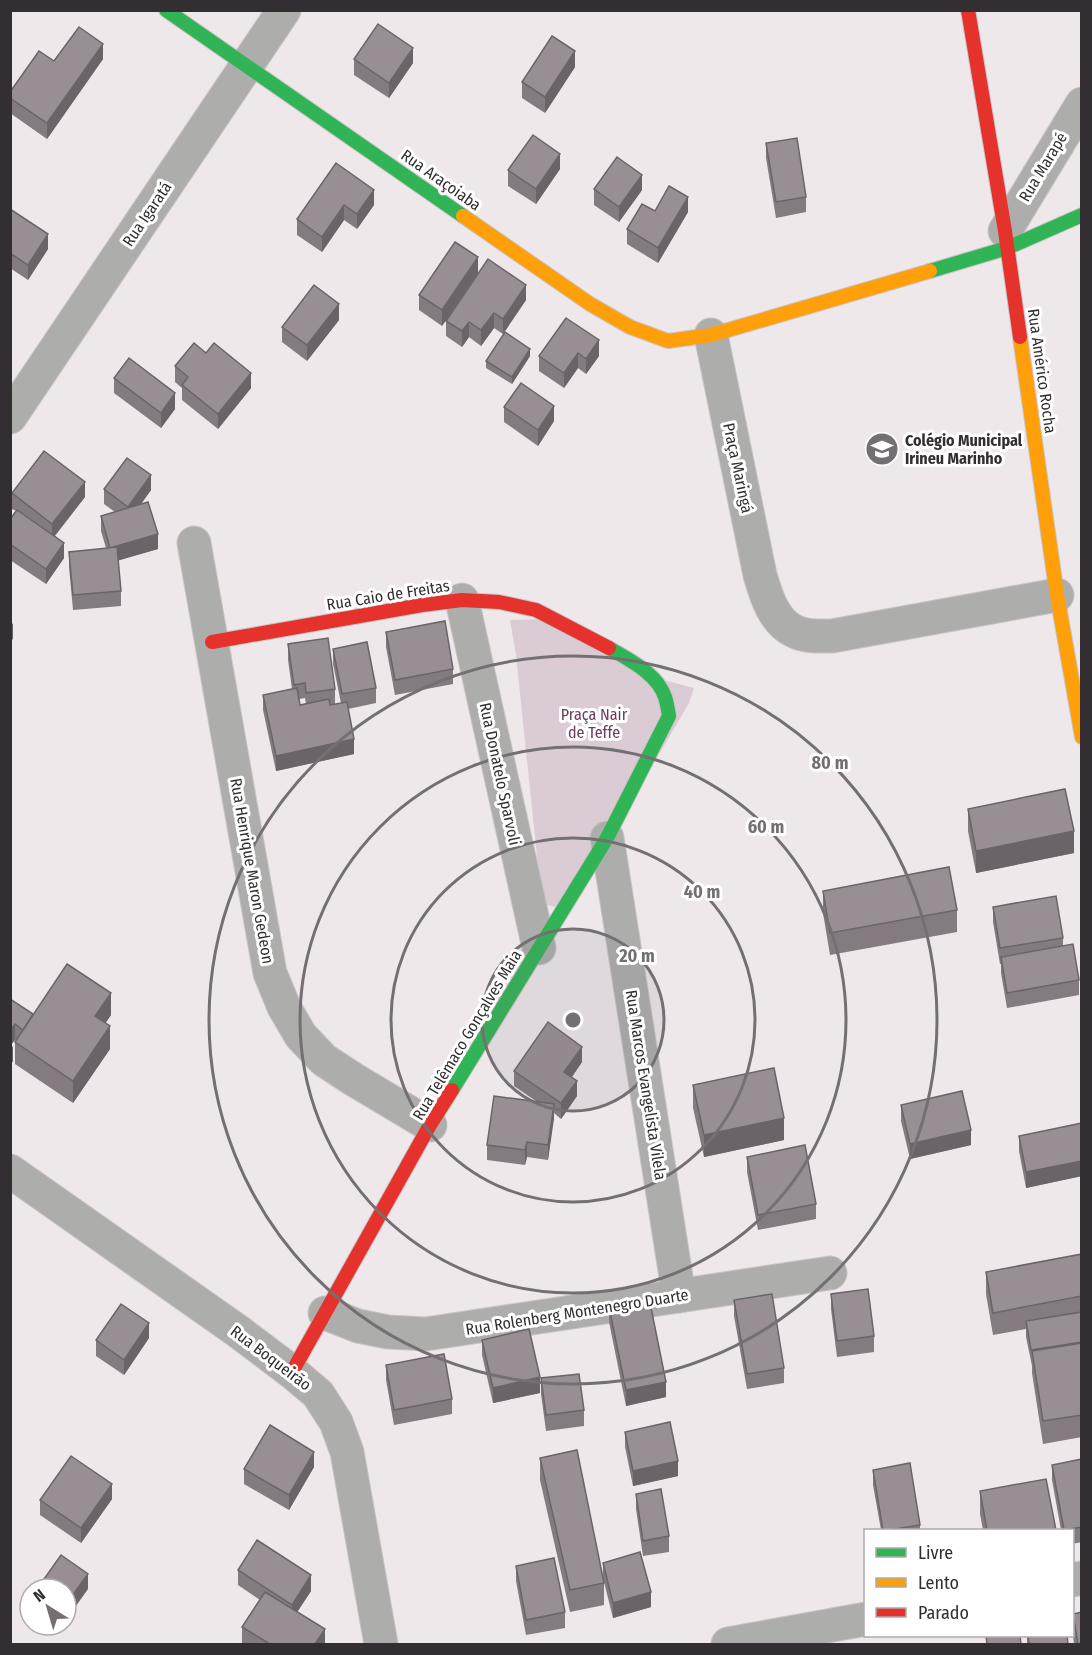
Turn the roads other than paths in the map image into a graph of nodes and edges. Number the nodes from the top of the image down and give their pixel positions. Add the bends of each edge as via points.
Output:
1 (166, 10) edge
2 (284, 10) edge
3 (968, 10) edge
4 (247, 66) junction
5 (1082, 104) edge
6 (1082, 215) edge
7 (1006, 240) junction
8 (711, 335) junction
9 (10, 417) edge
10 (194, 543) dead end
11 (1057, 595) junction
12 (462, 600) junction
13 (212, 642) junction
14 (669, 716) joint
15 (1082, 737) edge
16 (607, 838) junction
17 (539, 948) junction
18 (430, 1125) junction
19 (10, 1171) edge
20 (830, 1273) dead end
21 (679, 1296) junction
22 (325, 1313) junction
23 (292, 1372) junction
24 (864, 1619) edge
25 (381, 1644) edge
26 (728, 1644) edge

1 - 4 street, Rua Araçoiaba
2 - 4 street, Rua Igaratá
3 - 7 street, Rua Américo Rocha
4 - 8 street, Rua Araçoiaba via 590,304 630,327 668,341
4 - 9 street, Rua Igaratá
5 - 7 street, Rua Marapé
6 - 7 street
7 - 8 street
7 - 11 street, Rua Américo Rocha
8 - 11 street, Praça Maringá via 760,575 778,617 793,631 832,636
10 - 13 street, Rua Henrique Maron Gedeon
11 - 15 street, Rua Américo Rocha
12 - 13 street, Rua Caio de Freitas
12 - 14 street, Rua Caio de Freitas via 536,610 600,642 657,681
12 - 17 street, Rua Donatelo Sparvoli
13 - 18 street, Rua Henrique Maron Gedeon via 270,973 284,1007 301,1036 324,1060
14 - 16 street, Rua Telêmaco Gonçalves Maia
16 - 17 street, Rua Telêmaco Gonçalves Maia
16 - 21 street, Rua Marcos Evangelista Vilela
17 - 18 street, Rua Telêmaco Gonçalves Maia
18 - 22 street, Rua Telêmaco Gonçalves Maia
19 - 23 street, Rua Boqueirão
20 - 21 street, Rua Rolenberg Montenegro Duarte
21 - 22 street, Rua Rolenberg Montenegro Duarte via 426,1334 358,1326
22 - 23 street, Rua Telêmaco Gonçalves Maia
23 - 25 street, Rua Boqueirão via 318,1394 336,1422 346,1452
24 - 26 street

